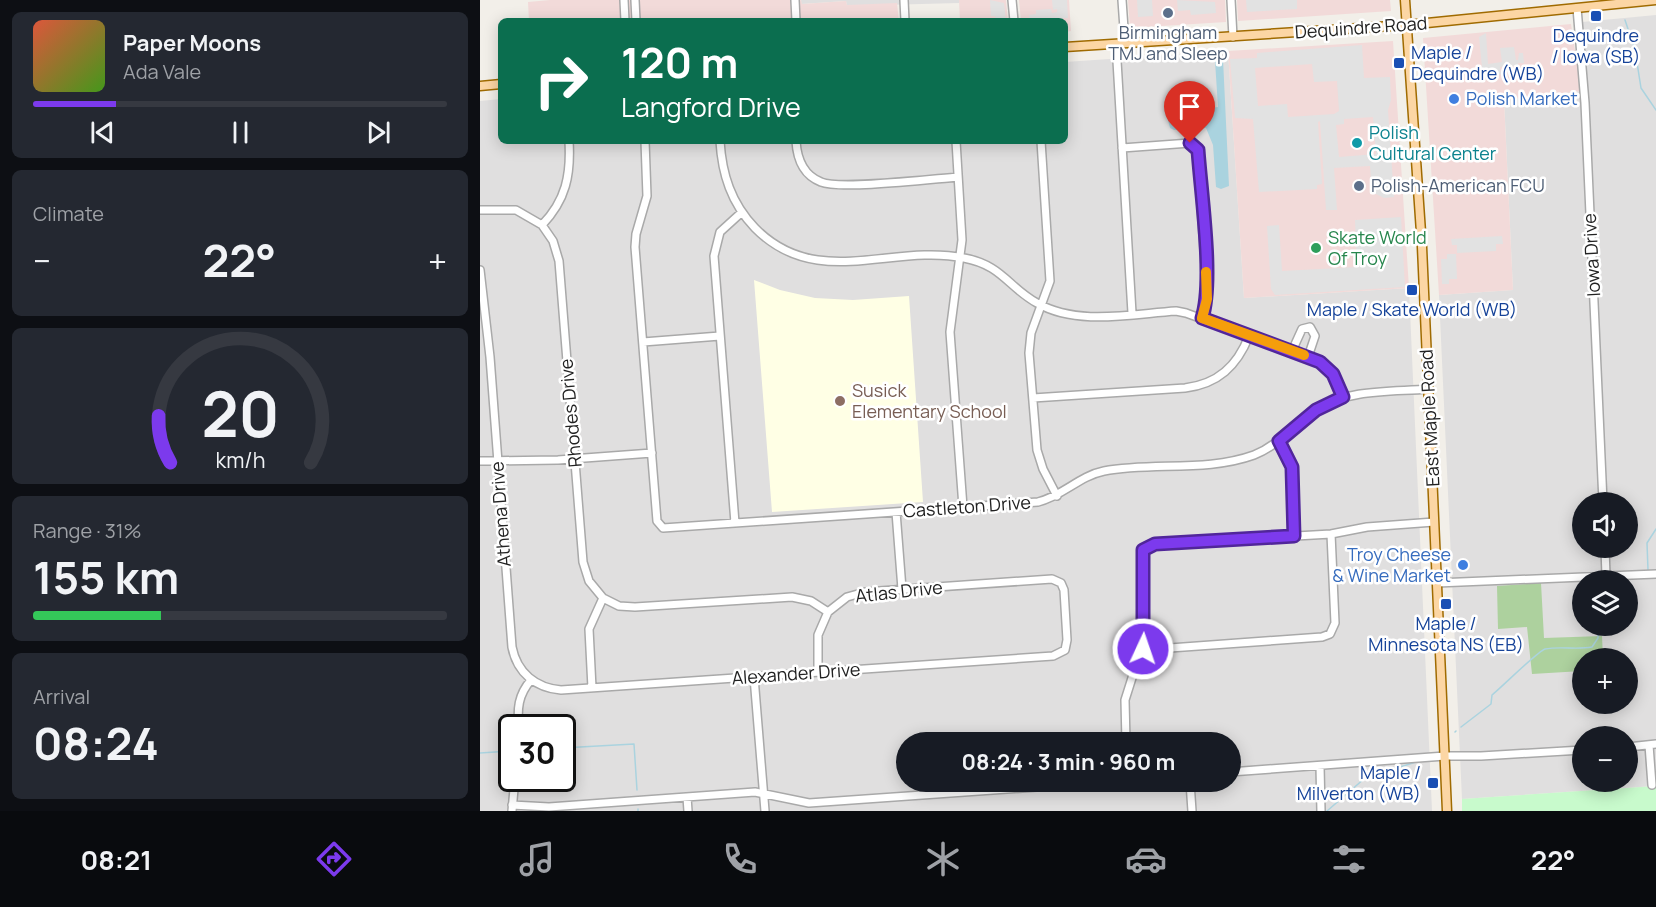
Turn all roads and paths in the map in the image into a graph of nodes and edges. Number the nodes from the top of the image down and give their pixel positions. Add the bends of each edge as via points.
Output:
1 (624, 0) edge
2 (635, 0) edge
3 (795, 0) edge
4 (904, 0) edge
5 (1012, 0) edge
6 (1122, 0) edge
7 (1231, 0) edge
8 (1405, 0) edge
9 (1656, 0) edge
10 (1577, 8) junction
11 (625, 18) edge
12 (636, 18) edge
13 (796, 18) edge
14 (905, 18) edge
15 (1014, 18) edge
16 (1407, 26) junction
17 (1233, 37) junction
18 (1120, 44) junction
19 (1068, 47) edge
20 (498, 84) edge
21 (480, 86) edge
22 (569, 144) edge
23 (645, 144) edge
24 (720, 144) edge
25 (797, 144) edge
26 (956, 144) edge
27 (1041, 144) edge
28 (1122, 148) junction
29 (958, 177) junction
30 (480, 210) edge
31 (742, 212) junction
32 (542, 225) junction
33 (960, 257) junction
34 (480, 270) edge
35 (1041, 306) junction
36 (1132, 314) junction
37 (1202, 318) junction
38 (720, 336) junction
39 (1249, 336) junction
40 (643, 342) junction
41 (1293, 351) junction
42 (1308, 357) junction
43 (1428, 389) junction
44 (1343, 397) junction
45 (1033, 398) junction
46 (1279, 441) junction
47 (652, 453) junction
48 (575, 459) junction
49 (497, 460) junction
50 (480, 461) edge
51 (1603, 492) edge
52 (1057, 496) junction
53 (963, 507) junction
54 (896, 512) junction
55 (1434, 522) junction
56 (735, 523) junction
57 (1330, 534) junction
58 (1294, 536) junction
59 (1656, 574) edge
60 (1638, 575) edge
61 (1572, 577) edge
62 (1437, 583) junction
63 (902, 589) junction
64 (603, 598) junction
65 (828, 612) junction
66 (1143, 646) junction
67 (1062, 653) joint
68 (818, 672) junction
69 (754, 677) junction
70 (531, 680) junction
71 (592, 688) junction
72 (518, 714) edge
73 (1125, 732) edge
74 (1653, 745) edge
75 (1638, 746) edge
76 (1572, 751) edge
77 (1445, 756) junction
78 (1320, 766) junction
79 (1241, 771) edge
80 (1652, 785) dead end
81 (514, 792) edge
82 (964, 792) edge
83 (1191, 792) edge
84 (764, 793) junction
85 (687, 797) junction
86 (589, 807) edge
87 (512, 808) edge
88 (688, 811) edge
89 (765, 811) edge
90 (1192, 811) edge
91 (1321, 811) edge
92 (1447, 811) edge

1 - 11 street
2 - 12 street
3 - 13 street
4 - 14 street
5 - 15 street
6 - 18 street
7 - 17 street
8 - 16 main road, East Maple Road
9 - 10 main road, Dequindre Road
10 - 16 main road, Dequindre Road
10 - 51 street, Iowa Drive
16 - 17 main road, Dequindre Road
16 - 43 main road, East Maple Road
17 - 18 main road, Dequindre Road
18 - 19 main road, Dequindre Road
18 - 28 street
20 - 21 main road
22 - 32 street via 570,169 565,190
23 - 40 street via 647,196 635,247
24 - 31 street via 724,173
25 - 29 street via 804,169 828,184
26 - 29 street
27 - 35 street via 1051,274
28 - 36 street
28 - 37 street via 1190,143 1197,147 1207,292
29 - 33 street
30 - 32 street via 516,210
31 - 33 street via 772,242 804,258 835,262
31 - 38 street via 727,223 715,245
32 - 48 street, Rhodes Drive via 554,241 559,261
33 - 35 street via 994,268
33 - 53 street via 950,332
34 - 49 street, Athena Drive
35 - 36 street via 1074,316
35 - 45 street via 1029,342
36 - 37 street via 1176,311
37 - 39 street
38 - 40 street
38 - 56 street
39 - 41 street
39 - 45 street via 1231,367 1203,384
40 - 47 street
41 - 42 street
41 - 42 street via 1302,329 1311,327 1315,336
42 - 44 street via 1333,374
43 - 44 street, Castleton Drive
43 - 55 main road, East Maple Road
44 - 46 street, Castleton Drive via 1316,410
45 - 52 street via 1037,450
46 - 52 street, Castleton Drive via 1229,462 1102,471 1085,477
46 - 58 street via 1292,467
47 - 48 street
47 - 56 street, Castleton Drive via 659,526
48 - 49 street
48 - 64 street, Rhodes Drive via 584,568 593,588
49 - 50 street
49 - 70 street, Athena Drive via 512,647 517,664
52 - 53 street, Castleton Drive via 1038,502
53 - 54 street, Castleton Drive
54 - 56 street, Castleton Drive
54 - 63 street
55 - 57 street
55 - 62 main road, East Maple Road
57 - 58 street
57 - 66 street via 1335,623 1330,634 1170,648
58 - 66 street via 1155,544 1143,550
59 - 60 street
61 - 62 street
62 - 77 main road, East Maple Road
63 - 65 street, Atlas Drive via 856,593
63 - 67 street, Atlas Drive via 1049,579 1061,583 1067,640
64 - 65 street via 619,606 634,607 792,597 812,602
64 - 71 street via 589,629
65 - 68 street via 818,635
66 - 73 street via 1125,700
67 - 68 street, Alexander Drive
68 - 69 street, Alexander Drive
69 - 71 street, Alexander Drive
69 - 84 street
70 - 71 street, Alexander Drive via 556,689
70 - 72 street via 521,694
74 - 75 street
74 - 80 street
76 - 77 street
77 - 78 street
77 - 92 main road, East Maple Road
78 - 79 street
78 - 91 street
81 - 87 street
82 - 84 street via 808,803
83 - 90 street
84 - 85 street
84 - 89 street
85 - 86 street
85 - 88 street
86 - 87 street

